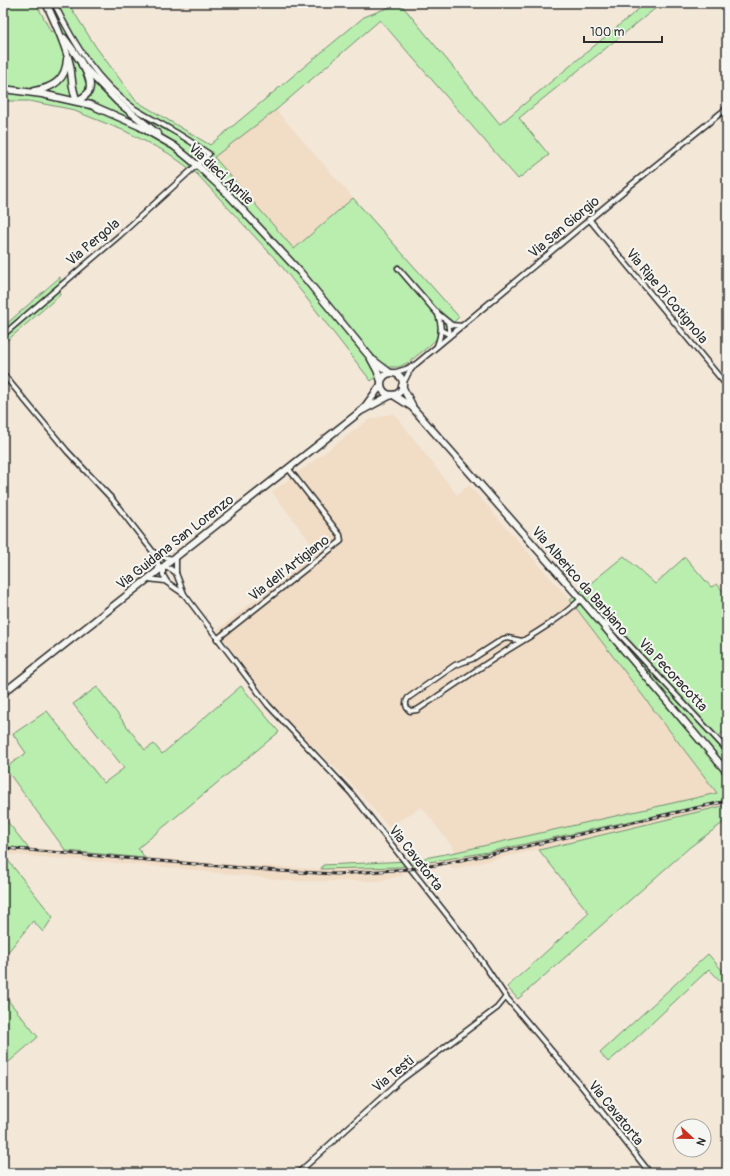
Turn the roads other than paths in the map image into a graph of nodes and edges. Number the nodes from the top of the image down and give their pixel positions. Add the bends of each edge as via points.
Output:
1 (46, 3) edge
2 (54, 3) edge
3 (59, 31) junction
4 (67, 53) junction
5 (82, 65) junction
6 (3, 89) edge
7 (29, 92) junction
8 (77, 101) junction
9 (727, 108) edge
10 (174, 146) junction
11 (197, 165) junction
12 (589, 219) junction
13 (398, 268) dead end
14 (436, 312) junction
15 (448, 322) junction
16 (462, 326) junction
17 (441, 330) junction
18 (3, 335) edge
19 (450, 335) junction
20 (437, 346) junction
21 (370, 357) junction
22 (416, 364) junction
23 (392, 373) junction
24 (3, 374) edge
25 (381, 383) junction
26 (403, 385) junction
27 (727, 386) edge
28 (392, 395) junction
29 (412, 407) junction
30 (361, 411) junction
31 (288, 468) junction
32 (154, 553) junction
33 (175, 558) junction
34 (163, 567) junction
35 (158, 571) junction
36 (176, 573) junction
37 (148, 579) junction
38 (167, 582) junction
39 (184, 594) junction
40 (581, 598) junction
41 (599, 621) junction
42 (217, 639) junction
43 (522, 641) junction
44 (3, 693) edge
45 (727, 750) edge
46 (727, 772) edge
47 (506, 997) junction
48 (298, 1173) edge
49 (650, 1173) edge

1 - 3 main road
2 - 11 street, Via Pergola via 77,46 93,69 112,89 135,108 209,154
3 - 4 main road
3 - 5 main road
4 - 7 main road via 65,71 59,80 47,89
4 - 8 main road via 72,88
5 - 8 main road via 90,88 87,94
5 - 10 main road via 118,102
6 - 7 main road, Via dieci Aprile
7 - 8 main road, Via dieci Aprile
8 - 10 main road, Via dieci Aprile via 139,126
9 - 12 street, Via San Giorgio
10 - 11 main road, Via dieci Aprile
11 - 18 street, Via Pergola
11 - 21 main road, Via dieci Aprile via 227,193 300,272
12 - 16 street, Via San Giorgio
12 - 27 street, Via Ripe Di Cotignola
13 - 14 street
14 - 15 street
14 - 17 street
15 - 16 street
15 - 19 street
16 - 19 street, Via San Giorgio
17 - 19 street
17 - 20 street
19 - 20 street, Via San Giorgio
20 - 22 street, Via San Giorgio
21 - 23 main road, Via dieci Aprile
21 - 25 main road, Via dieci Aprile
22 - 23 street, Via San Giorgio
22 - 26 street, Via San Giorgio
23 - 25 main road via 384,376
23 - 26 main road via 400,377
24 - 32 street via 67,451 112,499
25 - 28 main road via 385,393
25 - 30 main road
26 - 28 main road via 399,392
26 - 29 main road, Via Alberico da Barbiano
28 - 29 main road, Via Alberico da Barbiano
28 - 30 main road
29 - 40 main road, Via Alberico da Barbiano
30 - 31 main road, Via Guidana San Lorenzo
31 - 33 main road, Via Guidana San Lorenzo
31 - 42 street, Via dell'Artigiano via 340,535 341,541
32 - 33 street
32 - 35 street
33 - 34 main road, Via Guidana San Lorenzo
33 - 36 street
34 - 35 main road, Via Guidana San Lorenzo
34 - 36 street
34 - 38 street via 163,575
35 - 37 main road, Via Guidana San Lorenzo
36 - 39 street
37 - 38 street, Via Cavatorta
37 - 44 main road, Via Guidana San Lorenzo
38 - 39 street, Via Cavatorta
39 - 42 street, Via Cavatorta
40 - 41 main road, Via Alberico da Barbiano
40 - 43 street via 567,612
41 - 45 street, Via Pecoracotta via 611,625
41 - 46 main road, Via Alberico da Barbiano
42 - 47 street, Via Cavatorta via 268,704 351,793 473,948
43 - 43 street via 503,639 472,660 455,665 408,698 407,707 410,710 417,710
47 - 48 street, Via Testi via 496,1008 401,1080
47 - 49 street, Via Cavatorta

